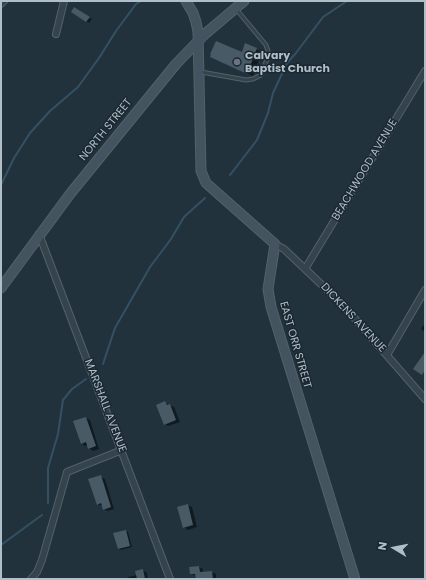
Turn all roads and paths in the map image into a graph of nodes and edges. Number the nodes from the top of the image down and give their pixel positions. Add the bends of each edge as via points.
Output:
1 (4, 1) edge
2 (64, 1) edge
3 (186, 1) edge
4 (244, 1) edge
5 (1, 4) edge
6 (236, 8) junction
7 (56, 34) dead end
8 (198, 42) junction
9 (425, 71) edge
10 (199, 72) junction
11 (39, 234) junction
12 (275, 244) junction
13 (305, 269) junction
14 (1, 288) edge
15 (425, 290) edge
16 (387, 355) junction
17 (425, 399) edge
18 (122, 450) junction
19 (31, 579) edge
20 (170, 579) edge
21 (355, 579) edge

1 - 5 street
2 - 7 street
3 - 8 street via 196,22
4 - 6 street, NORTH STREET
6 - 8 street, NORTH STREET
6 - 10 lane via 266,45 269,54 261,75 246,80
8 - 10 street
8 - 11 street, NORTH STREET via 176,64
9 - 13 street, BEACHWOOD AVENUE
10 - 12 street via 201,171 206,183
11 - 14 street, NORTH STREET
11 - 18 street, MARSHALL AVENUE
12 - 13 street, DICKENS AVENUE
12 - 21 street, EAST ORR STREET via 268,289 270,307
13 - 16 street, DICKENS AVENUE via 342,304
15 - 16 street
16 - 17 street, DICKENS AVENUE
18 - 19 street via 67,472 42,560
18 - 20 street, MARSHALL AVENUE

